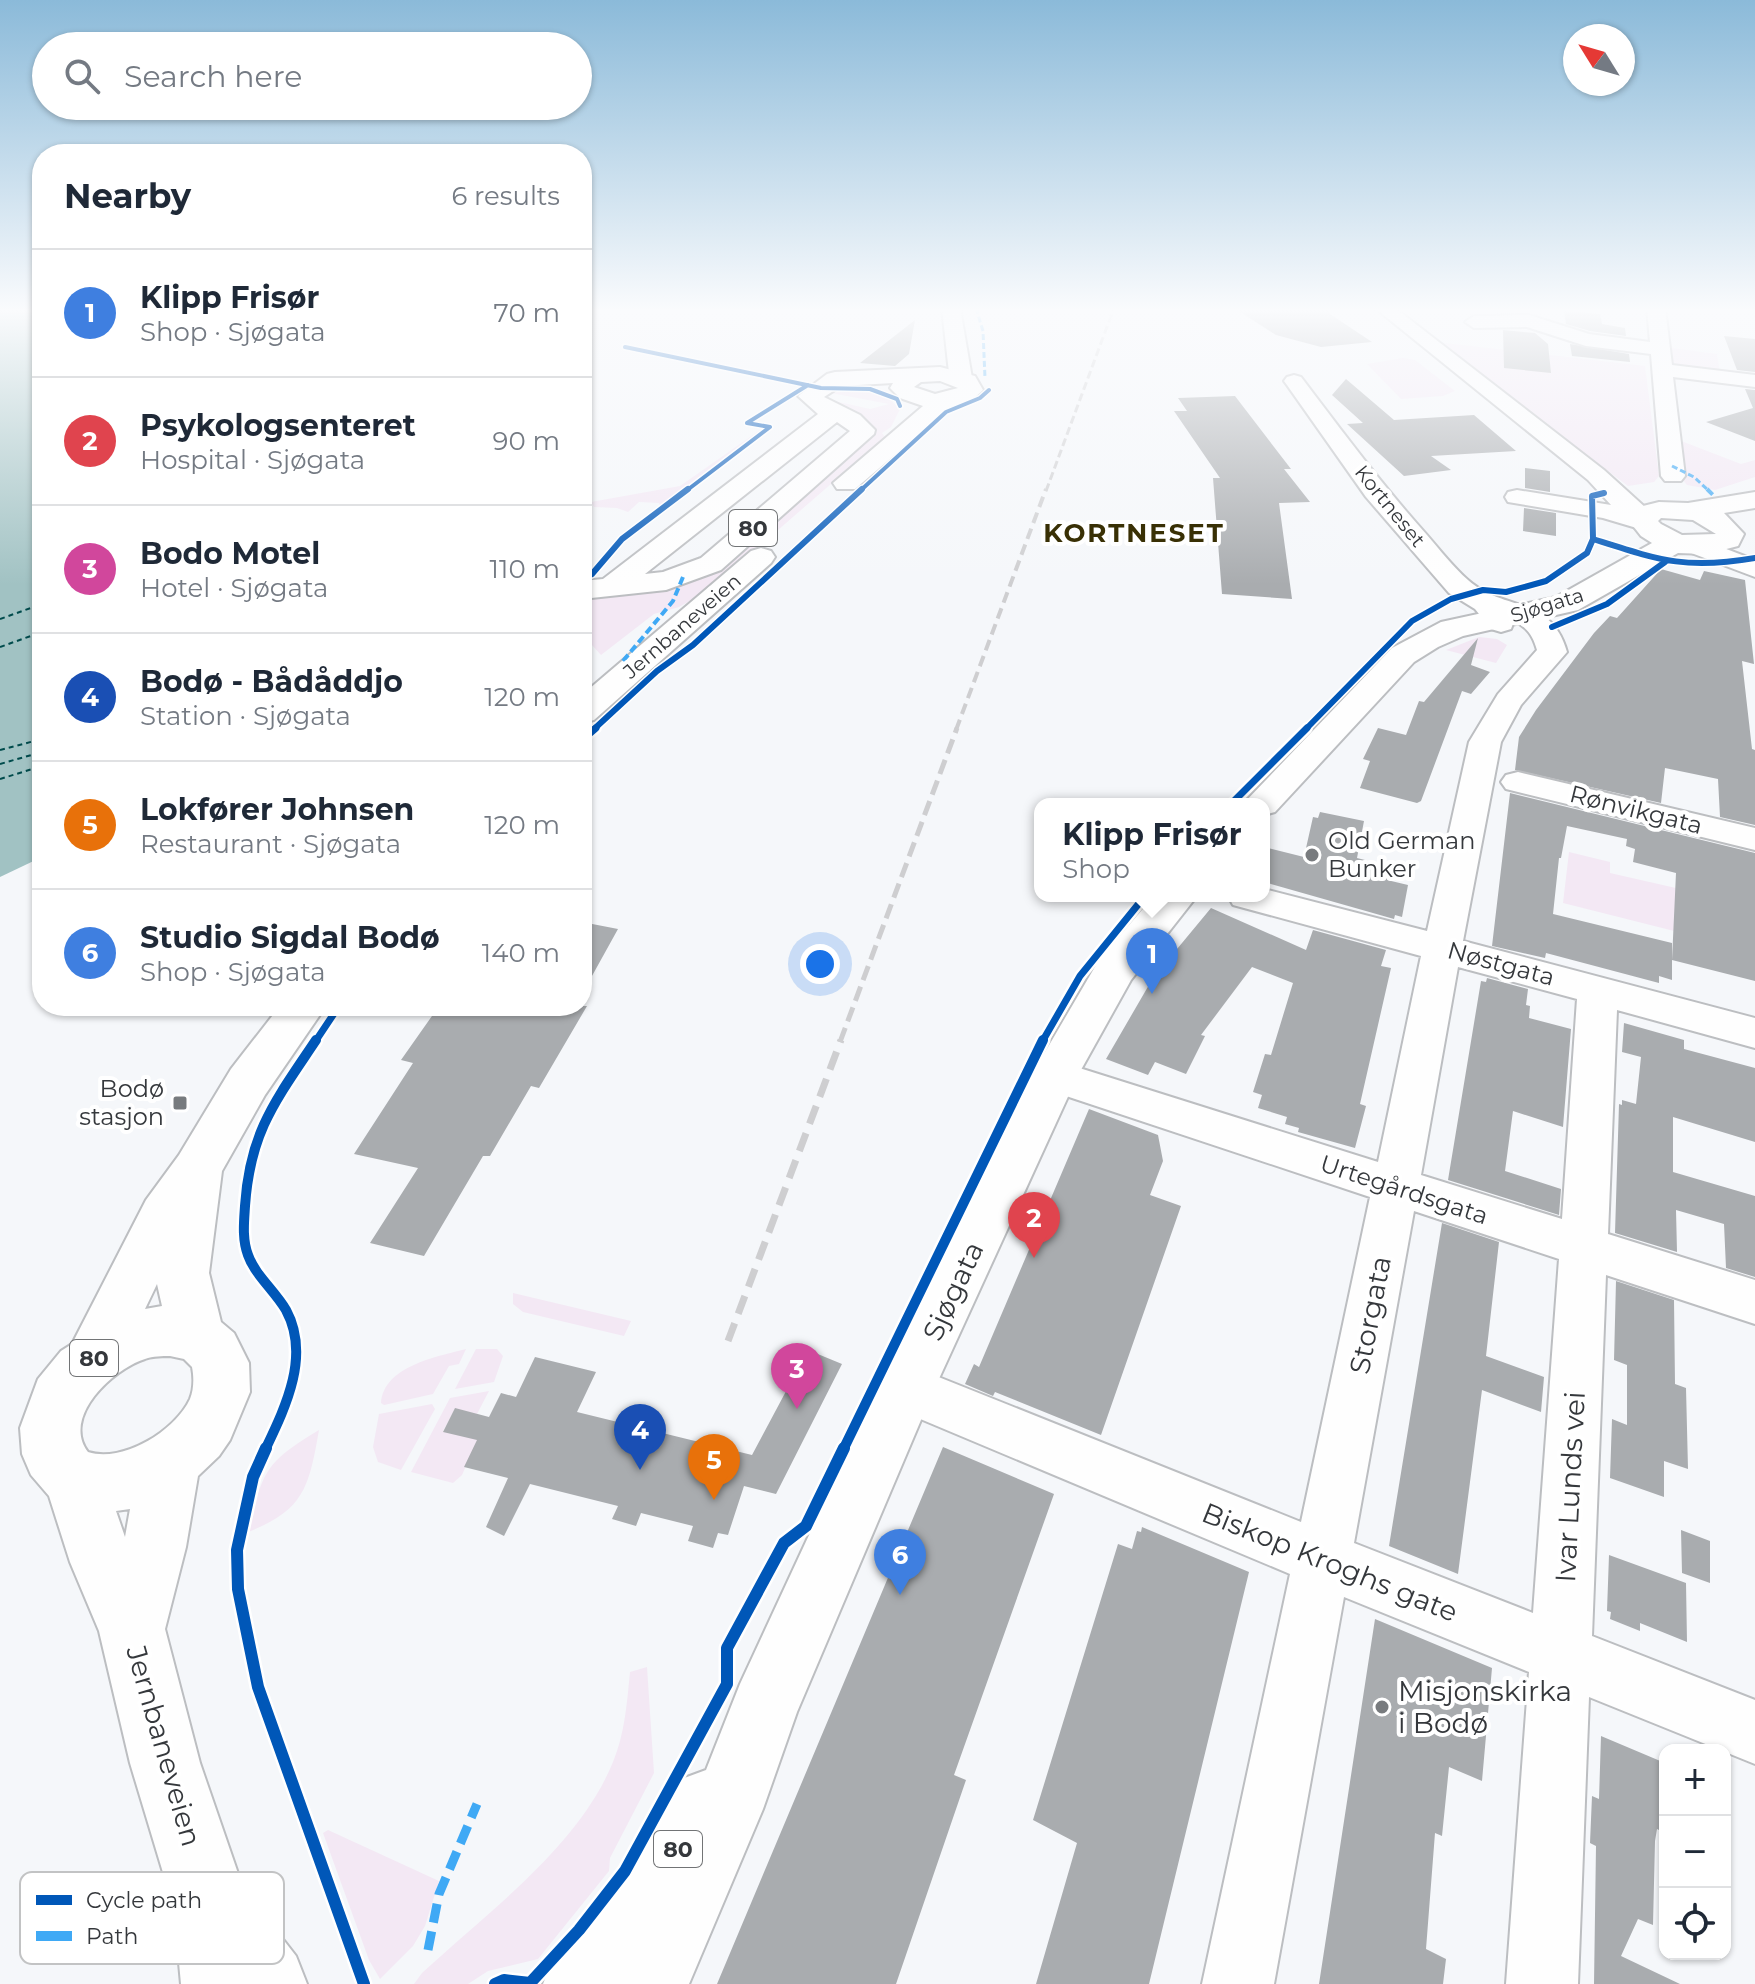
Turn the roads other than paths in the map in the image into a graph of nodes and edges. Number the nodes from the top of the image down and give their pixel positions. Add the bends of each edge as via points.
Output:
1 (814, 401) edge
2 (911, 401) edge
3 (944, 401) edge
4 (1308, 401) edge
5 (1502, 401) edge
6 (1665, 401) edge
7 (846, 418) junction
8 (890, 445) junction
9 (1596, 475) junction
10 (1673, 476) dead end
11 (1517, 497) dead end
12 (1755, 500) edge
13 (1680, 511) junction
14 (1755, 513) edge
15 (1646, 523) junction
16 (1727, 534) junction
17 (1690, 544) junction
18 (1755, 561) edge
19 (1755, 569) edge
20 (612, 586) junction
21 (592, 589) edge
22 (1502, 612) junction
23 (1538, 662) joint
24 (592, 704) edge
25 (1518, 782) dead end
26 (1268, 798) edge
27 (1755, 839) edge
28 (1172, 902) edge
29 (1269, 902) edge
30 (1442, 948) junction
31 (1598, 990) junction
32 (297, 1016) edge
33 (1755, 1033) edge
34 (1054, 1076) junction
35 (197, 1169) junction
36 (1395, 1187) junction
37 (1584, 1248) junction
38 (1755, 1302) edge
39 (196, 1336) junction
40 (93, 1359) junction
41 (906, 1388) junction
42 (175, 1458) junction
43 (74, 1479) junction
44 (1321, 1558) junction
45 (132, 1629) junction
46 (1560, 1655) junction
47 (764, 1708) junction
48 (1755, 1732) edge
49 (200, 1872) edge
50 (218, 1964) edge
51 (253, 1964) edge
52 (220, 1984) edge
53 (268, 1984) edge
54 (582, 1984) edge
55 (650, 1984) edge
56 (1238, 1984) edge
57 (1542, 1984) edge

1 - 7 highway
2 - 8 highway, Jernbaneveien / 80 via 910,415
3 - 8 highway, Jernbaneveien / 80
4 - 22 street, Kortneset via 1375,492 1459,587
5 - 9 street
6 - 10 street
7 - 20 highway, 80
7 - 20 highway, 80 via 863,430 858,439 711,564 666,581
8 - 24 highway, Jernbaneveien / 80
9 - 13 street
9 - 15 street
11 - 15 street
12 - 13 highway, Sjøgata
13 - 15 highway, Sjøgata via 1659,510
13 - 16 highway via 1711,518
14 - 16 highway, Sjøgata
15 - 17 highway via 1663,537
15 - 22 highway, Sjøgata via 1547,589
16 - 17 highway, Sjøgata via 1709,545
16 - 18 street via 1735,549
17 - 19 street
17 - 22 highway, Sjøgata via 1643,556 1580,598
20 - 21 highway, 80
22 - 23 street, Kortneset
22 - 26 highway, Sjøgata via 1424,623 1413,632 1403,655
23 - 30 street, Storgata via 1485,737
25 - 27 street, Rønvikgata
28 - 34 highway, Sjøgata / 80 via 1114,971
29 - 30 street, Nøstgata
30 - 31 street, Nøstgata
30 - 36 street, Storgata
31 - 33 street, Nøstgata
31 - 37 street, Ivar Lunds vei
32 - 35 highway, Jernbaneveien / 80 via 248,1082
34 - 36 street, Urtegårdsgata
34 - 41 highway, Sjøgata / 80
35 - 39 highway, Jernbaneveien / 80 via 182,1273
35 - 40 highway, Jernbaneveien / 80 via 164,1215
36 - 37 street, Urtegårdsgata
36 - 44 street, Storgata
37 - 38 street, Urtegårdsgata
37 - 46 street, Ivar Lunds vei
39 - 40 highway, Jernbaneveien / 80 via 147,1333
39 - 42 highway, Jernbaneveien / 80 via 217,1353 222,1390 202,1432
40 - 43 highway, Jernbaneveien / 80 via 65,1386 47,1427 52,1462
41 - 44 street, Biskop Kroghs gate
41 - 47 highway, Sjøgata / 80
42 - 43 highway, Jernbaneveien / 80 via 122,1482
42 - 45 highway, Jernbaneveien / 80
43 - 45 highway, Jernbaneveien / 80
44 - 46 street, Biskop Kroghs gate
44 - 56 street, Storgata
45 - 49 highway, Jernbaneveien / 80 via 165,1763
46 - 48 street, Biskop Kroghs gate
46 - 57 street, Ivar Lunds vei
47 - 54 highway, Sjøgata / 80 via 674,1857
47 - 55 highway, Sjøgata / 80 via 727,1809
50 - 52 highway, Jernbaneveien / 80
51 - 53 highway, Jernbaneveien / 80

